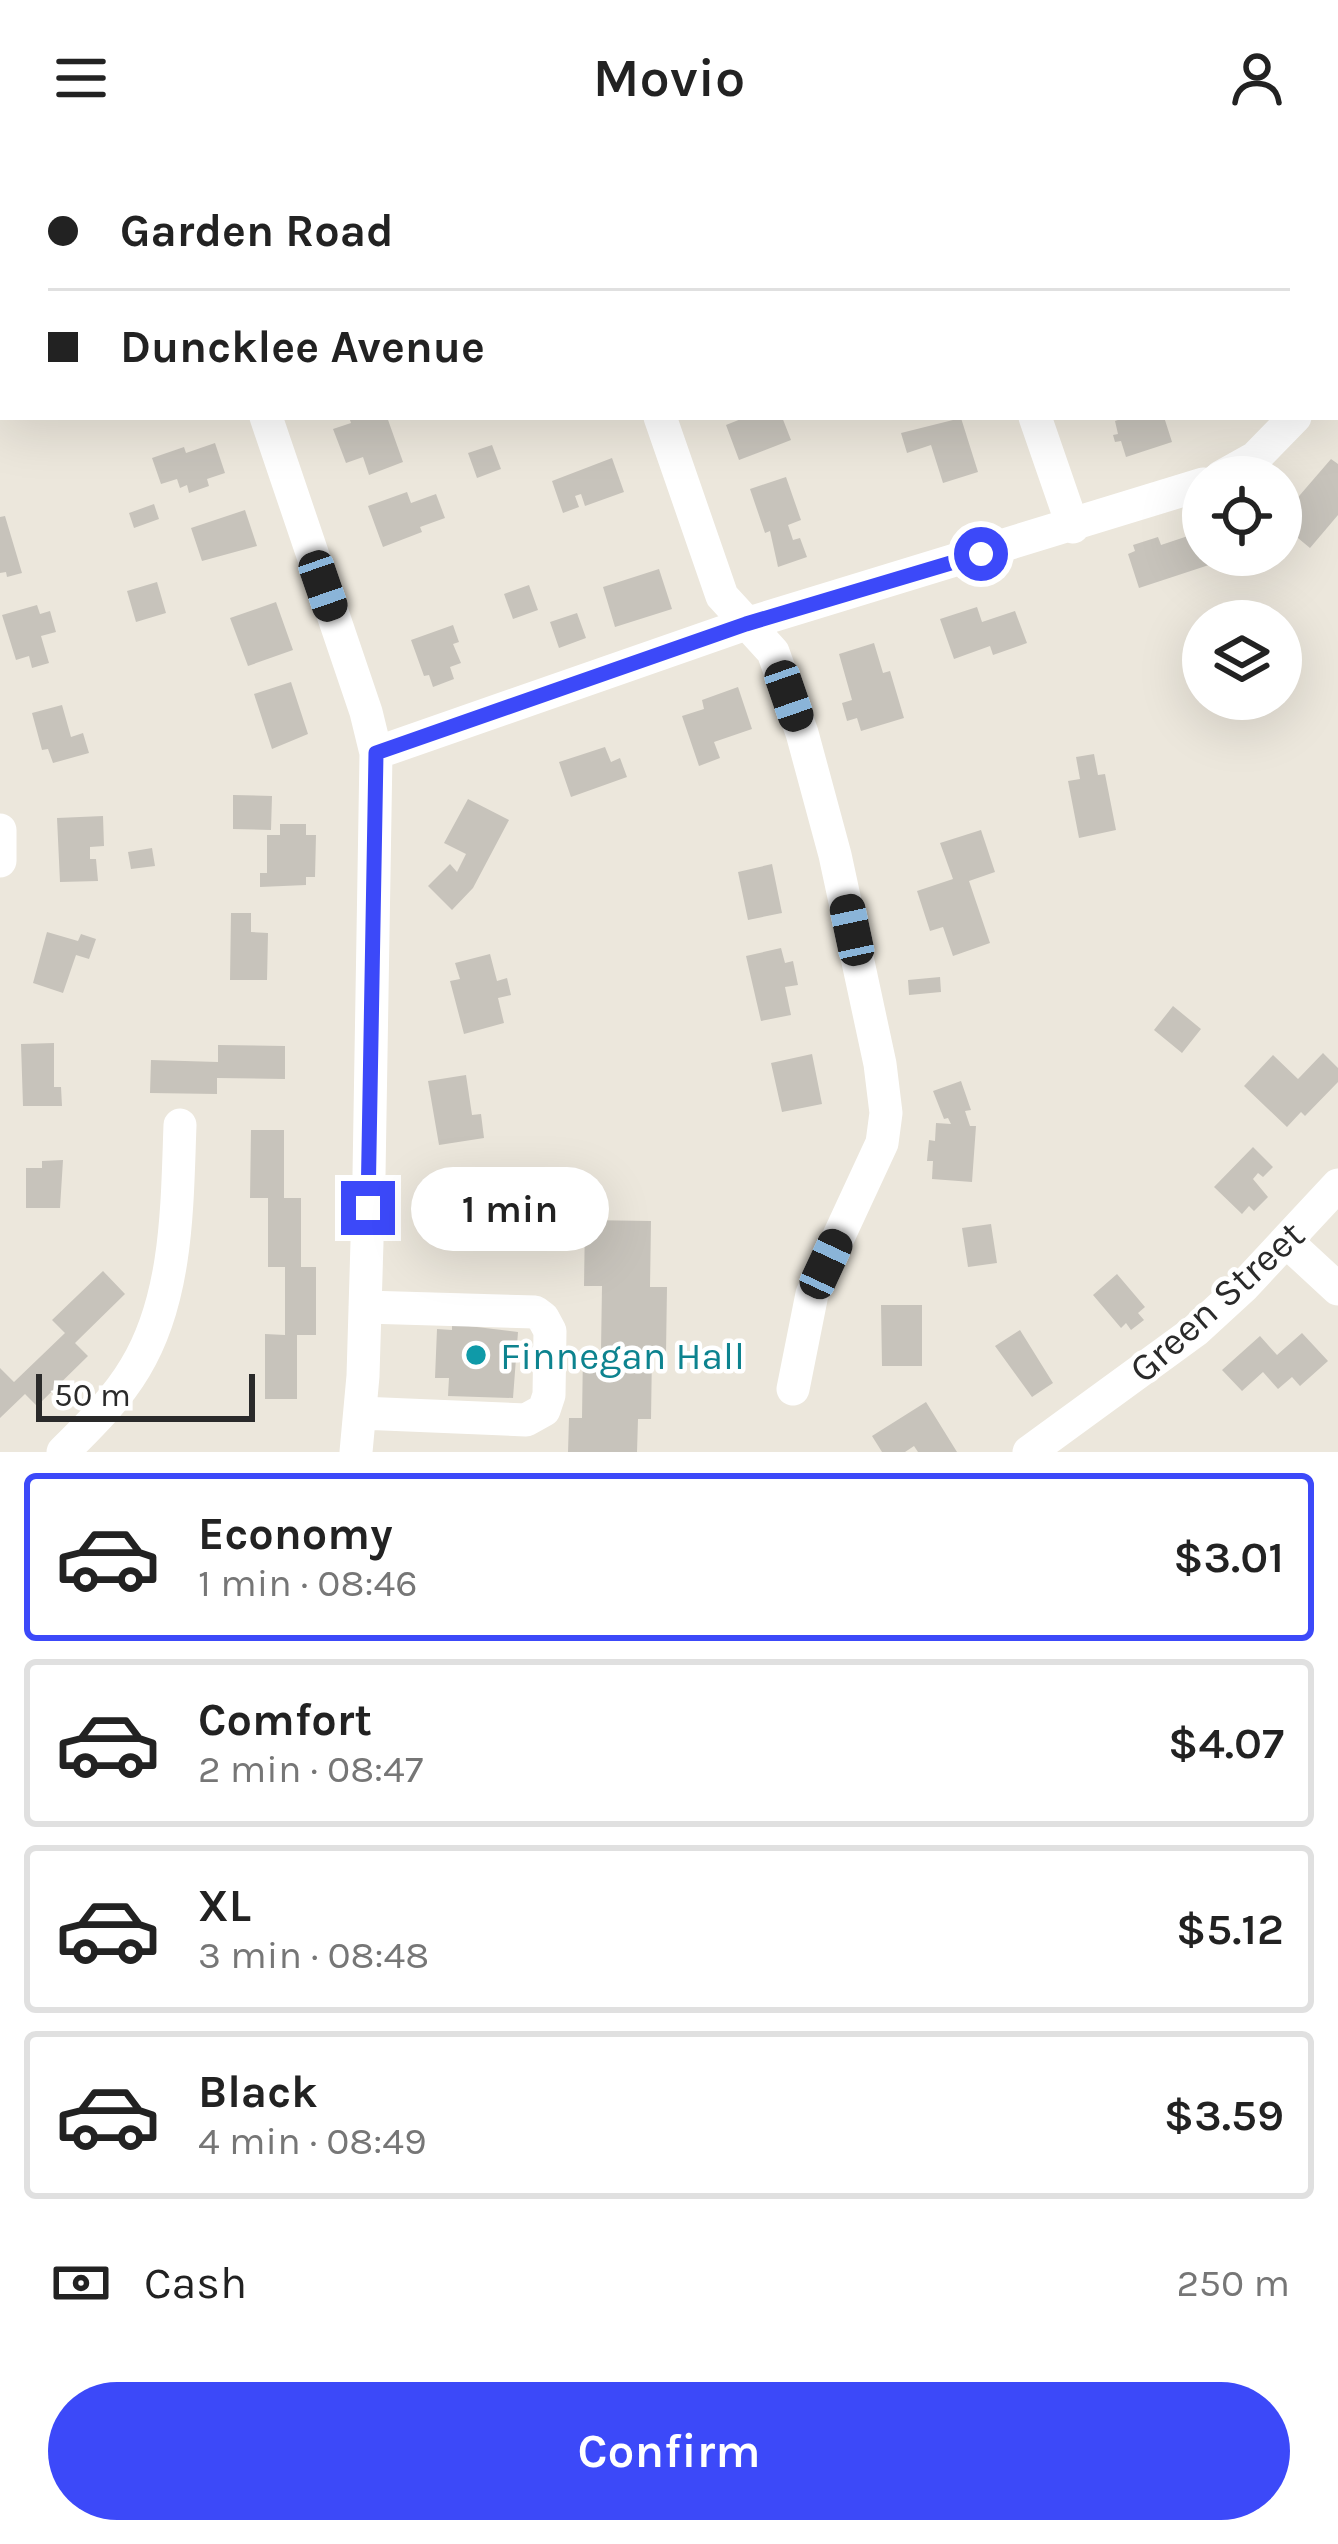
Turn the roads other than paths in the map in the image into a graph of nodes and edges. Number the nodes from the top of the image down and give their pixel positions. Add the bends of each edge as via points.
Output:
1 (267, 420) edge
2 (661, 420) edge
3 (1036, 420) edge
4 (1292, 420) edge
5 (1257, 456) edge
6 (1182, 491) edge
7 (1073, 527) junction
8 (746, 624) junction
9 (376, 753) junction
10 (0, 830) edge
11 (0, 861) edge
12 (180, 1125) dead end
13 (1338, 1185) edge
14 (1286, 1242) junction
15 (1338, 1289) edge
16 (365, 1307) junction
17 (793, 1389) dead end
18 (360, 1413) junction
19 (63, 1452) edge
20 (356, 1452) edge
21 (1029, 1452) edge

1 - 9 street
2 - 8 street via 722,596
3 - 7 street
4 - 5 street
6 - 7 street
7 - 8 street
8 - 9 street
8 - 17 street via 773,652 820,792 886,1113 879,1153 812,1294
9 - 16 street
10 - 11 street
12 - 19 street via 173,1243 146,1349
13 - 14 street, Green Street
14 - 15 street
14 - 21 street, Green Street via 1177,1346
16 - 18 street
16 - 18 street via 535,1312 550,1331 549,1395 544,1410 526,1420
18 - 20 street

